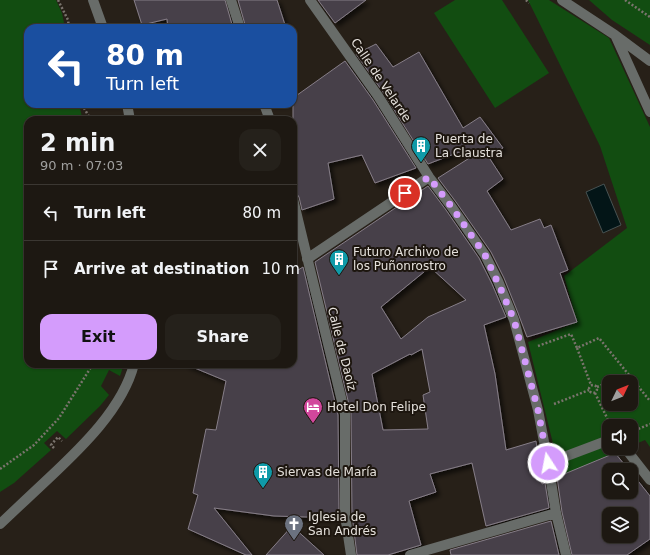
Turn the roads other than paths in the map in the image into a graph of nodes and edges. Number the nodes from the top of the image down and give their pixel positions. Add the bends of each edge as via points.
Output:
1 (93, 0) edge
2 (231, 0) edge
3 (310, 0) edge
4 (562, 0) edge
5 (102, 24) edge
6 (239, 24) edge
7 (615, 35) junction
8 (650, 61) edge
9 (650, 112) edge
10 (429, 177) junction
11 (297, 216) edge
12 (307, 259) junction
13 (133, 368) edge
14 (602, 443) edge
15 (630, 455) edge
16 (548, 463) junction
17 (650, 480) edge
18 (556, 513) junction
19 (0, 524) edge
20 (351, 555) edge
21 (410, 555) edge
22 (566, 555) edge

1 - 5 street
2 - 6 street
3 - 10 street, Calle de Velarde via 378,96
4 - 7 street
7 - 8 street
7 - 9 street
10 - 12 street
10 - 16 street, Calle de Velarde via 485,255 498,281 514,320 538,410
11 - 12 street, Calle de Daoíz
12 - 20 street, Calle de Daoíz via 345,414 345,515
13 - 19 street via 125,389 93,433
14 - 16 street
15 - 17 street
16 - 18 street, Calle de Velarde
18 - 21 street
18 - 22 street, Calle de Velarde

